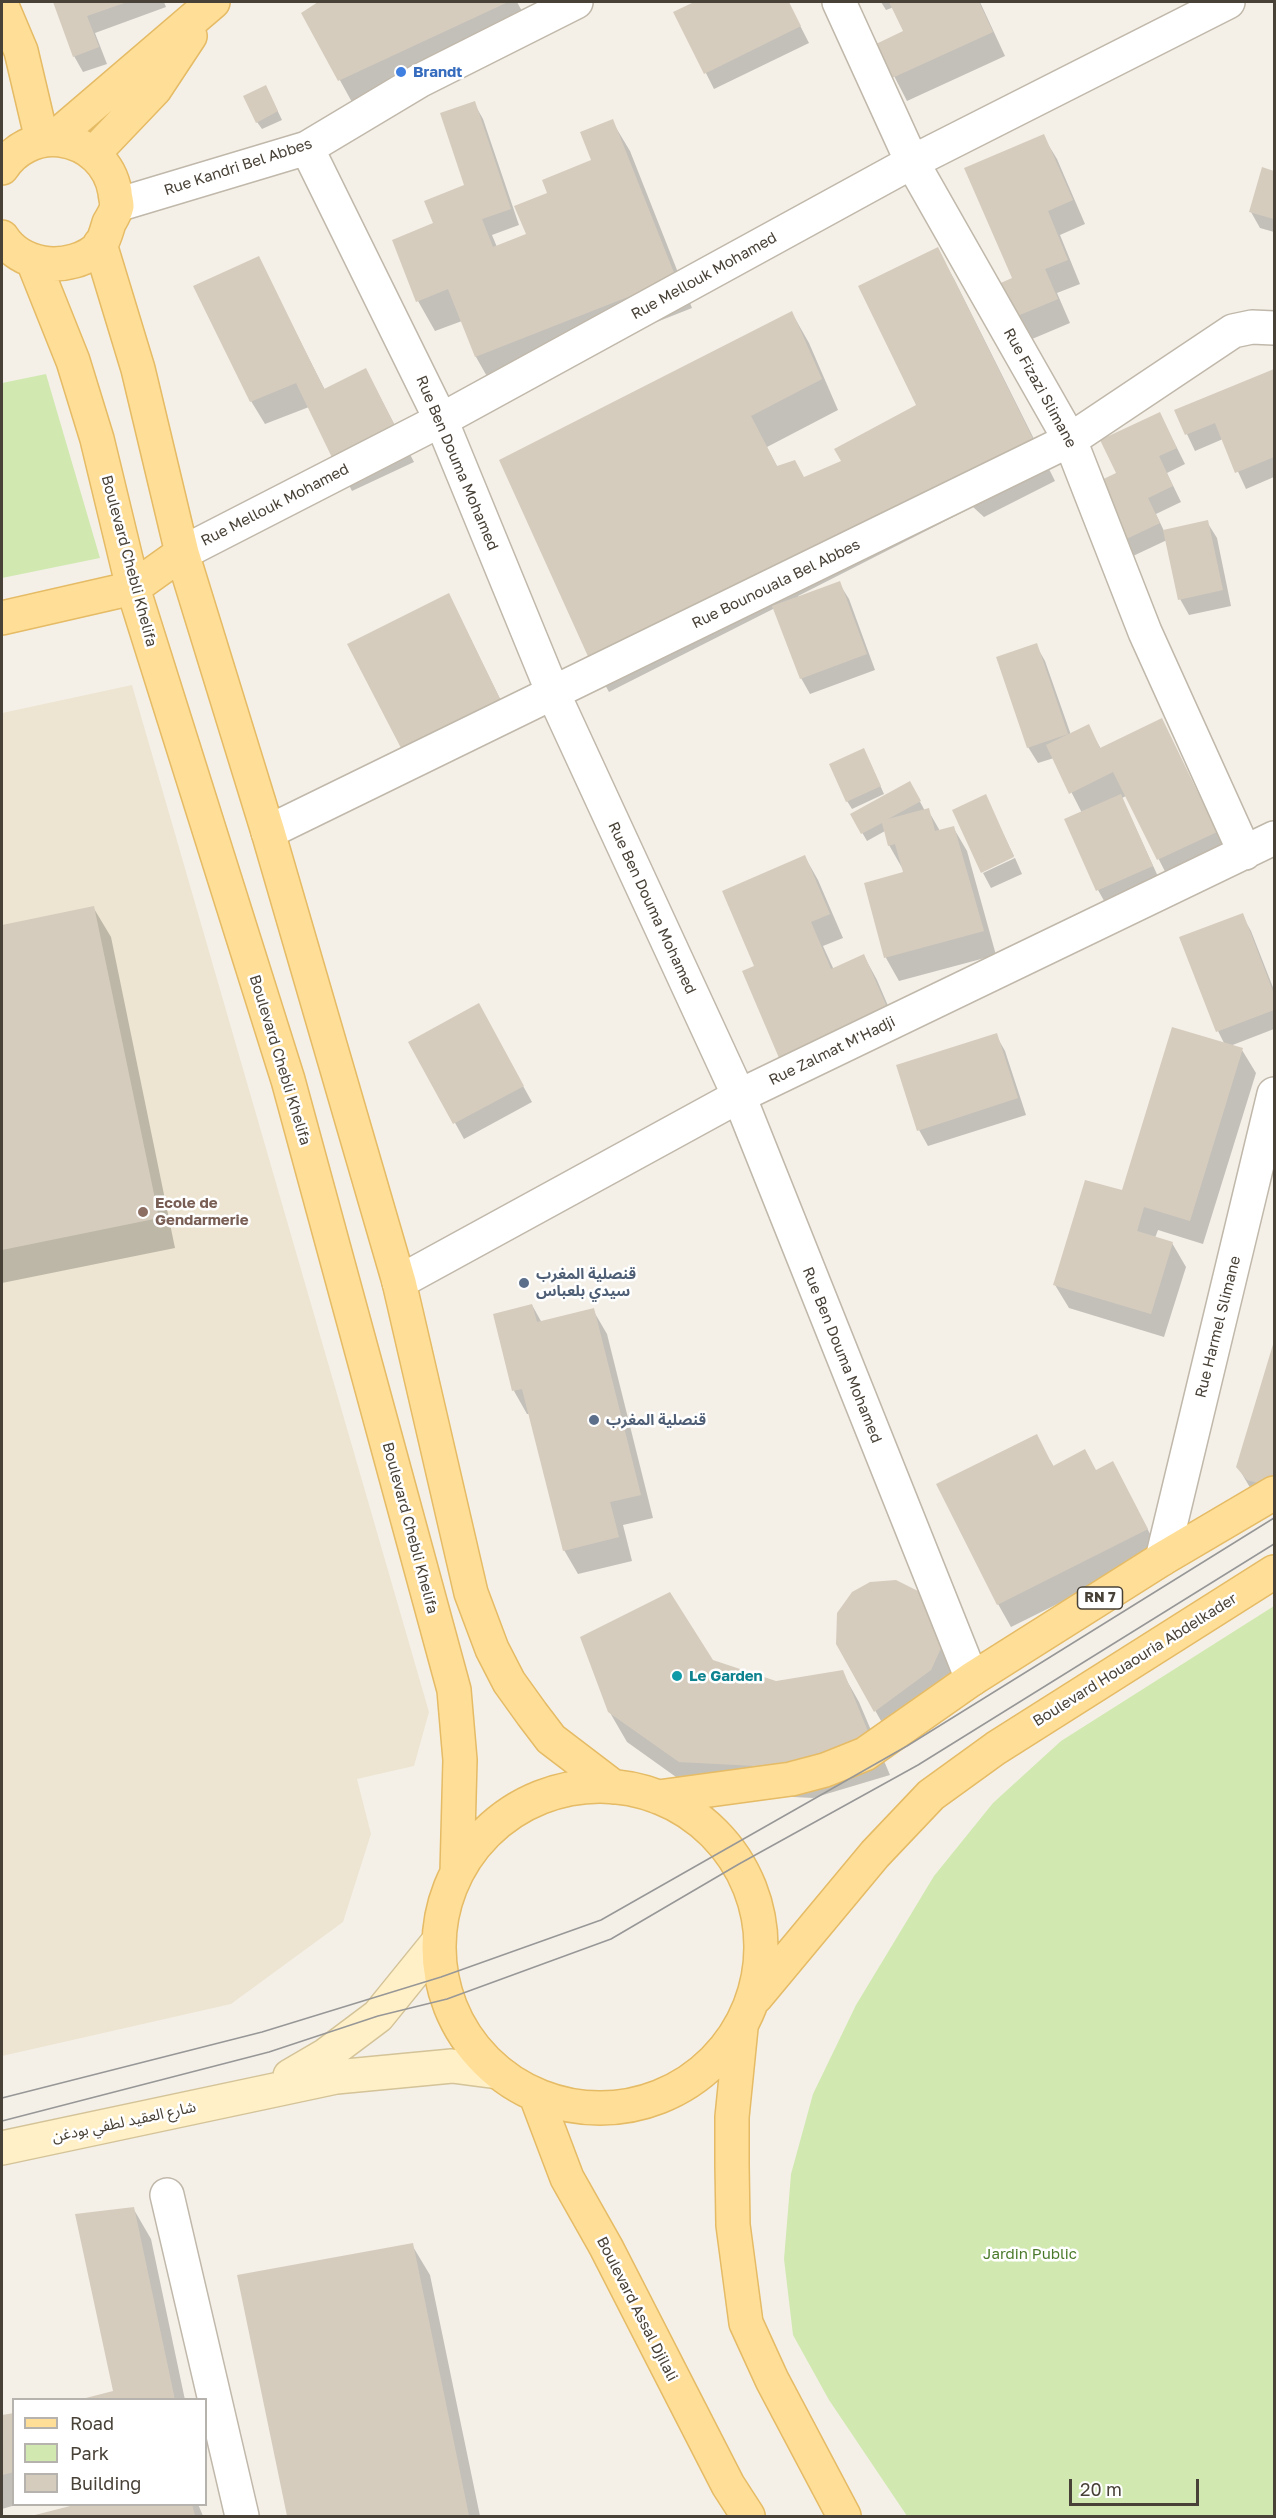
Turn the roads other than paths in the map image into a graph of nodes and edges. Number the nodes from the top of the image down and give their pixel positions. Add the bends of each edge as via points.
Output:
1 (214, 2) edge
2 (576, 2) edge
3 (839, 2) edge
4 (1228, 2) edge
5 (2, 6) edge
6 (48, 140) junction
7 (307, 148) junction
8 (94, 153) junction
9 (912, 162) junction
10 (2, 168) edge
11 (117, 205) junction
12 (2, 237) edge
13 (100, 244) junction
14 (20, 262) edge
15 (1275, 328) edge
16 (441, 420) junction
17 (1070, 441) junction
18 (182, 553) junction
19 (133, 588) junction
20 (2, 618) edge
21 (553, 693) junction
22 (268, 832) junction
23 (1275, 838) edge
24 (1245, 853) junction
25 (1275, 1094) edge
26 (739, 1096) junction
27 (399, 1282) junction
28 (1275, 1493) edge
29 (1162, 1559) junction
30 (1275, 1572) edge
31 (972, 1679) junction
32 (614, 1787) junction
33 (658, 1797) junction
34 (457, 1873) junction
35 (438, 1942) junction
36 (747, 2014) junction
37 (498, 2072) junction
38 (246, 2095) junction
39 (536, 2096) junction
40 (2, 2148) edge
41 (167, 2195) dead end
42 (242, 2517) edge
43 (748, 2517) edge
44 (844, 2517) edge

1 - 6 main road
1 - 8 main road via 155,89
2 - 7 street, Rue Kandri Bel Abbes via 419,81
3 - 9 street, Rue Fizazi Slimane
4 - 9 street, Rue Mellouk Mohamed
5 - 6 main road via 21,51
6 - 8 main road via 68,141
6 - 10 main road via 28,144
7 - 11 street, Rue Kandri Bel Abbes
7 - 16 street, Rue Ben Douma Mohamed
8 - 11 main road via 112,176
9 - 16 street, Rue Mellouk Mohamed
9 - 17 street, Rue Fizazi Slimane
11 - 13 main road
12 - 14 main road
13 - 14 main road via 69,262
13 - 18 main road via 138,369
14 - 19 main road, Boulevard Chebli Khelifa via 73,362 97,439
15 - 17 street, Rue Bounouala Bel Abbes via 1233,331
16 - 18 street, Rue Mellouk Mohamed
16 - 21 street, Rue Ben Douma Mohamed
17 - 21 street, Rue Bounouala Bel Abbes
17 - 24 street, Rue Fizazi Slimane via 1145,632
18 - 19 main road
18 - 22 main road
19 - 20 main road
19 - 34 main road, Boulevard Chebli Khelifa via 288,1080 453,1690 460,1760
21 - 22 street, Rue Bounouala Bel Abbes
21 - 26 street, Rue Ben Douma Mohamed
22 - 27 main road
23 - 24 street, Rue Zalmat M'Hadji
24 - 26 street, Rue Zalmat M'Hadji
25 - 29 street, Rue Harmel Slimane
26 - 27 street, Rue Zalmat M'Hadji
26 - 31 street, Rue Ben Douma Mohamed
27 - 32 main road via 471,1593 492,1649 509,1682 551,1738
28 - 29 main road, RN 7
29 - 31 main road, RN 7
30 - 36 main road, Boulevard Houaouria Abdelkader via 996,1748 932,1795 875,1854
31 - 33 main road, RN 7 via 865,1754 825,1770 791,1779
32 - 33 main road
32 - 34 main road via 576,1788 531,1802 506,1816 478,1841
33 - 36 main road via 684,1809 708,1827 739,1864 754,1896 761,1931 761,1966
34 - 35 main road, Boulevard Houaouria Abdelkader via 443,1906
35 - 37 main road, Boulevard Houaouria Abdelkader via 447,1999 467,2039
35 - 38 street via 378,2016 296,2074
36 - 39 main road, Boulevard Houaouria Abdelkader via 711,2064 673,2092 628,2106 582,2108
36 - 44 main road via 732,2117 733,2225 746,2323
37 - 38 street via 452,2066 402,2069
37 - 39 main road, Boulevard Houaouria Abdelkader
38 - 40 street, شارع العقيد لطفي بودغن
39 - 43 main road, Boulevard Assal Djilali via 567,2178
41 - 42 street

